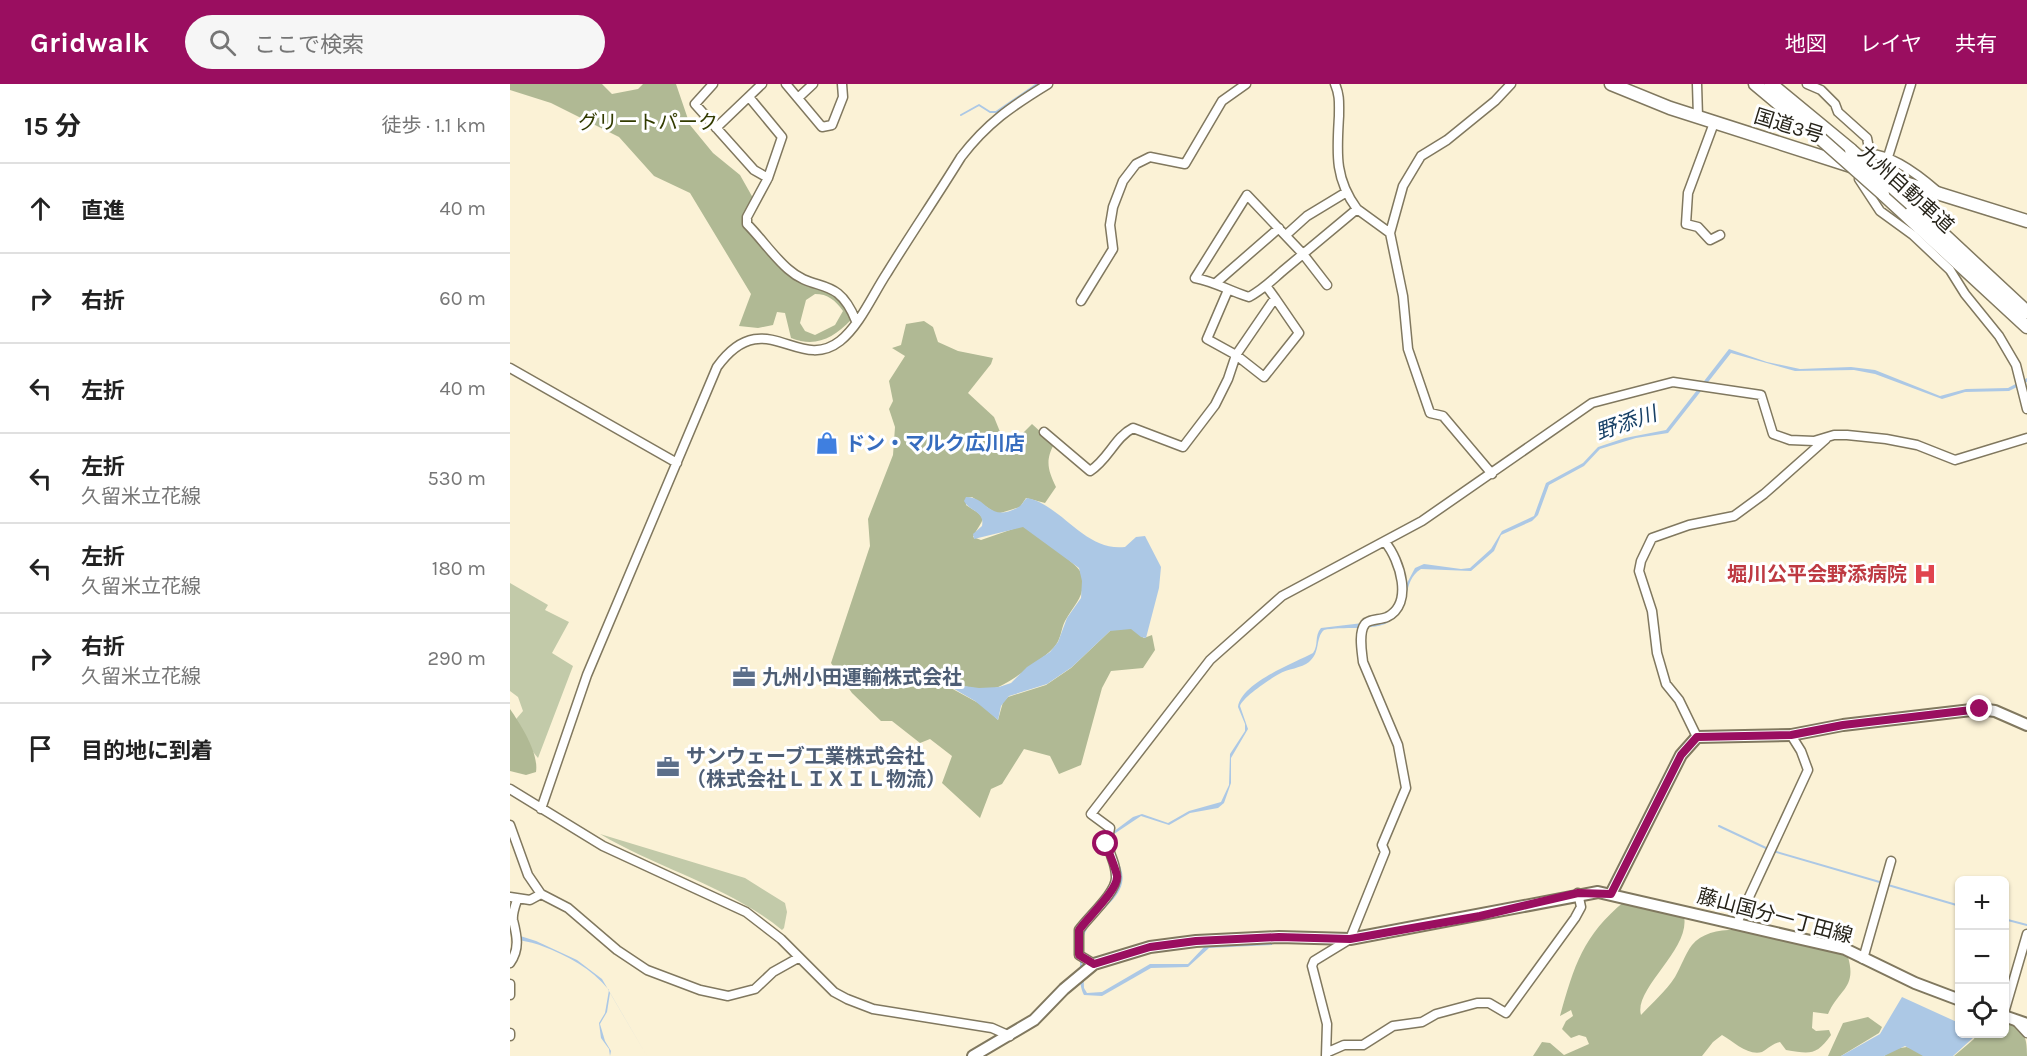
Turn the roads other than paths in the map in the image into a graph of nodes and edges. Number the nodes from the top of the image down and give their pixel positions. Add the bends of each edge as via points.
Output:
1 (762, 84) edge
2 (786, 84) edge
3 (813, 84) edge
4 (842, 84) edge
5 (1048, 84) edge
6 (1246, 84) edge
7 (1335, 84) edge
8 (1511, 84) edge
9 (1611, 84) edge
10 (1697, 84) edge
11 (1755, 84) edge
12 (1771, 84) edge
13 (1807, 84) edge
14 (1911, 84) edge
15 (707, 86) edge
16 (1821, 87) edge
17 (749, 97) junction
18 (798, 98) junction
19 (1698, 117) junction
20 (1714, 123) junction
21 (716, 128) junction
22 (1870, 154) junction
23 (1887, 160) junction
24 (1842, 163) junction
25 (768, 178) junction
26 (1345, 193) junction
27 (1940, 193) junction
28 (1357, 209) junction
29 (2027, 221) edge
30 (1278, 228) junction
31 (1390, 233) junction
32 (1286, 235) junction
33 (1720, 235) dead end
34 (1303, 254) junction
35 (1217, 282) junction
36 (1327, 285) dead end
37 (1267, 287) junction
38 (1228, 290) junction
39 (1275, 298) junction
40 (1082, 301) dead end
41 (2027, 312) edge
42 (856, 321) junction
43 (2027, 327) edge
44 (1236, 355) junction
45 (510, 368) edge
46 (2027, 409) edge
47 (1044, 432) dead end
48 (2027, 438) edge
49 (1827, 439) junction
50 (677, 463) junction
51 (1492, 474) junction
52 (1385, 542) junction
53 (2027, 724) edge
54 (1791, 735) junction
55 (1697, 737) junction
56 (510, 789) edge
57 (541, 809) junction
58 (510, 825) edge
59 (1891, 861) dead end
60 (1578, 893) junction
61 (541, 894) junction
62 (1611, 894) junction
63 (513, 899) edge
64 (1737, 922) junction
65 (2027, 934) edge
66 (1350, 939) junction
67 (798, 958) junction
68 (1863, 959) junction
69 (510, 963) edge
70 (1094, 964) junction
71 (510, 984) edge
72 (510, 994) edge
73 (1955, 998) edge
74 (2009, 1012) edge
75 (2009, 1016) edge
76 (2009, 1017) edge
77 (2027, 1024) edge
78 (2027, 1033) edge
79 (1010, 1036) junction
80 (1327, 1054) edge
81 (973, 1056) edge

1 - 17 street
2 - 18 street
3 - 18 street
4 - 18 street via 843,96 832,125 822,127
5 - 42 street via 1013,105 976,136
6 - 40 street via 1222,101 1185,164 1150,157 1136,164 1113,207 1113,249
7 - 26 street via 1341,99 1338,172
8 - 31 street via 1447,140 1421,156 1403,186
9 - 19 highway, 国道3号
10 - 19 street
11 - 43 highway, 九州自動車道, bridge via 1883,194
12 - 41 highway, 九州自動車道, bridge via 1851,150
13 - 16 street
14 - 23 street
15 - 21 street via 695,104
16 - 22 street via 1838,112 1867,138
17 - 21 street
17 - 25 street via 782,137
19 - 20 highway, 国道3号
20 - 24 highway, 国道3号
20 - 33 street via 1688,194 1686,224 1698,227 1710,240
21 - 25 street via 754,170
22 - 23 street
22 - 24 street
23 - 27 street
24 - 27 highway, 国道3号
24 - 46 street via 1872,196 1880,212 1913,235 1950,270 2016,365
25 - 42 street via 747,224 789,270 836,290
26 - 28 street
26 - 32 street via 1307,216
27 - 29 highway, 国道3号
28 - 31 street
28 - 34 street
30 - 32 street
30 - 35 street
30 - 35 street via 1247,195 1195,278
31 - 51 street via 1403,296 1408,349 1430,414 1443,416
32 - 34 street
34 - 36 street
34 - 37 street
35 - 38 street
37 - 38 street via 1249,297
37 - 39 street
38 - 44 street via 1207,339
39 - 44 street
39 - 44 street via 1299,333 1263,377
42 - 50 street via 840,341 827,348 811,350 754,338 727,353 717,367
44 - 47 street via 1215,405 1182,447 1133,428 1090,471
45 - 50 street
48 - 49 street via 1955,460 1917,445 1847,435
49 - 51 street via 1790,440 1773,434 1761,395 1673,382 1592,403
49 - 55 street via 1734,516 1652,538 1641,561 1639,571 1652,611 1662,671
50 - 57 street via 586,675
51 - 52 street
52 - 66 street via 1401,574 1402,598 1389,616 1363,626 1361,647 1363,662 1398,745 1406,789 1383,842 1385,852
52 - 70 street via 1282,596 1210,660 1091,814 1110,828 1106,844 1117,876 1112,892 1079,930 1079,955
53 - 54 main road via 1995,711 1970,710
54 - 55 main road
54 - 64 street via 1808,770
55 - 62 main road via 1681,755
56 - 57 street
57 - 67 street via 603,846 746,912
58 - 61 street via 528,875
59 - 68 street
60 - 62 main road, 藤山国分一丁田線
60 - 66 main road, 藤山国分一丁田線 via 1480,916
60 - 80 street via 1581,907 1575,918 1506,1013 1489,1003 1477,1003 1422,1022 1393,1026 1363,1045 1344,1046
61 - 63 street via 530,900
61 - 67 street via 568,908 617,951 647,969 700,990 728,996 755,989 773,972
62 - 64 main road, 藤山国分一丁田線
63 - 69 street via 518,931 517,948
64 - 68 main road, 藤山国分一丁田線 via 1809,939
65 - 74 street
66 - 70 main road, 藤山国分一丁田線 via 1196,941 1150,947
66 - 80 street via 1312,966 1327,1024
67 - 79 street via 834,992 859,1005 992,1028
68 - 73 main road, 藤山国分一丁田線
70 - 79 main road via 1034,1020
71 - 72 street
75 - 77 main road
76 - 78 street
79 - 81 main road

